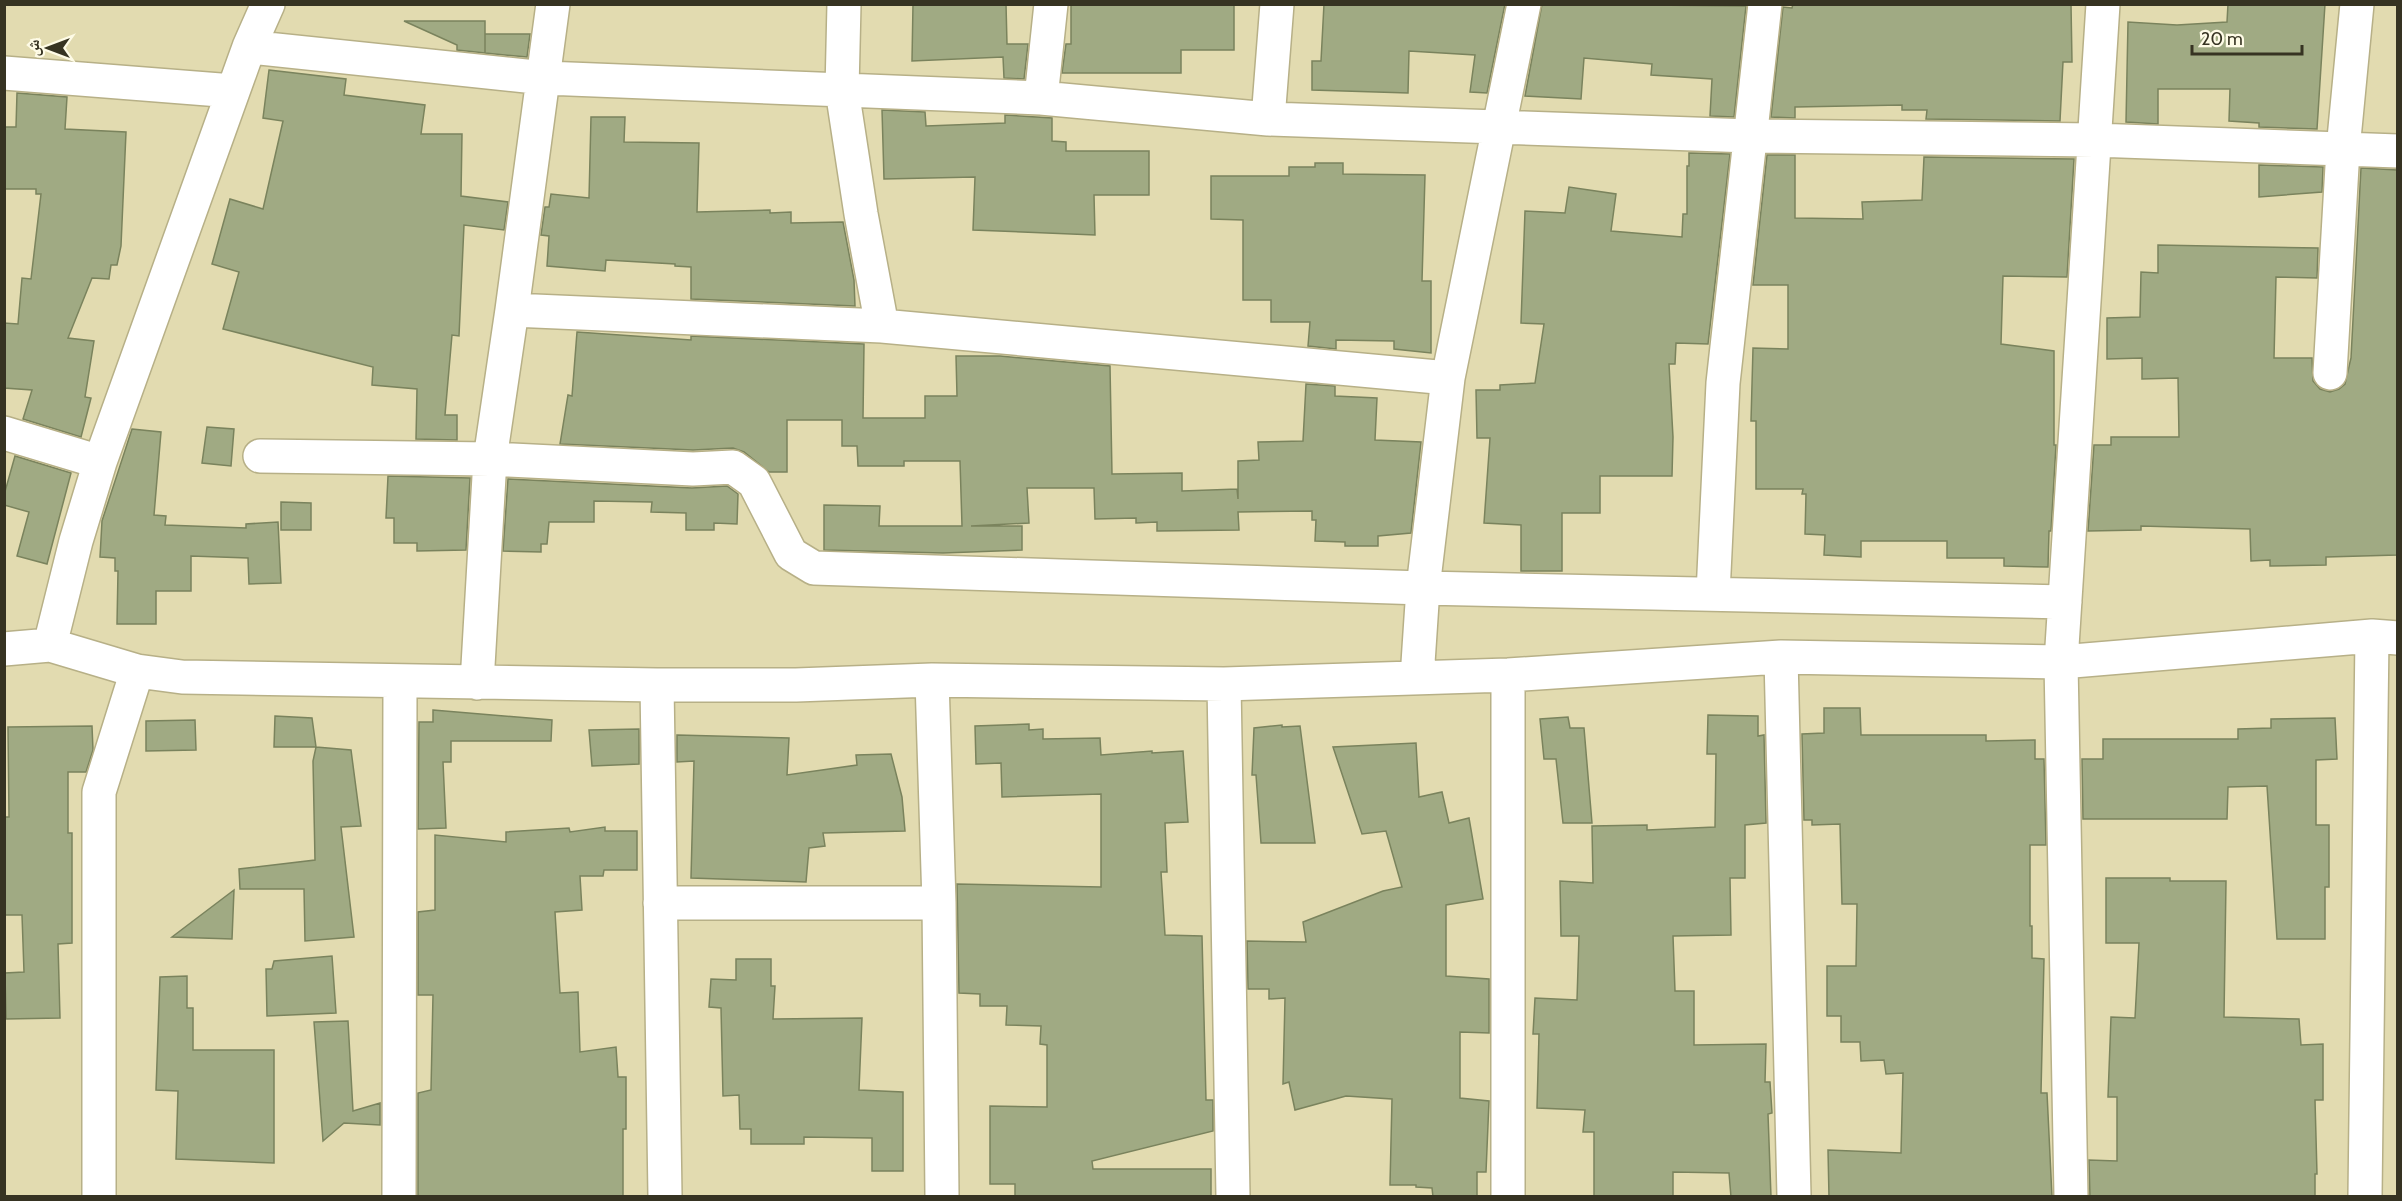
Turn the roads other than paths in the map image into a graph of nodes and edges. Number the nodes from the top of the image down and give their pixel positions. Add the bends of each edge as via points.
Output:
1 (267, 4) edge
2 (553, 4) edge
3 (844, 4) edge
4 (1051, 4) edge
5 (1277, 4) edge
6 (1524, 4) edge
7 (1765, 4) edge
8 (2103, 4) edge
9 (2357, 4) edge
10 (249, 47) junction
11 (4, 73) edge
12 (545, 78) junction
13 (842, 90) junction
14 (234, 91) junction
15 (1041, 98) junction
16 (1268, 119) junction
17 (1499, 128) junction
18 (1750, 136) junction
19 (2094, 140) junction
20 (2343, 149) junction
21 (2397, 151) edge
22 (512, 310) junction
23 (882, 326) junction
24 (2330, 373) dead end
25 (1448, 378) junction
26 (4, 433) edge
27 (260, 456) dead end
28 (490, 459) junction
29 (100, 462) junction
30 (1423, 588) junction
31 (1713, 594) junction
32 (2065, 602) junction
33 (2385, 637) edge
34 (50, 645) junction
35 (4, 649) edge
36 (1781, 657) junction
37 (2061, 662) junction
38 (137, 671) junction
39 (1508, 675) junction
40 (1417, 678) junction
41 (932, 680) junction
42 (400, 682) junction
43 (477, 683) junction
44 (1224, 684) junction
45 (657, 685) junction
46 (660, 903) junction
47 (939, 903) junction
48 (99, 1197) edge
49 (399, 1197) edge
50 (665, 1197) edge
51 (942, 1197) edge
52 (1233, 1197) edge
53 (1508, 1197) edge
54 (1794, 1197) edge
55 (2071, 1197) edge
56 (2365, 1197) edge

1 - 10 street
2 - 12 street
3 - 13 street
4 - 15 street
5 - 16 street
6 - 17 street
7 - 18 street
8 - 19 street
9 - 20 street
10 - 12 street
10 - 14 street
11 - 14 street
12 - 13 street
12 - 22 street
13 - 15 street
13 - 23 street
14 - 29 street
15 - 16 street
16 - 17 street
17 - 18 street
17 - 25 street
18 - 19 street
18 - 31 street via 1723,383
19 - 20 street
19 - 32 street
20 - 21 street
20 - 24 street
22 - 23 street
22 - 28 street
23 - 25 street
25 - 30 street
26 - 29 street
27 - 28 street
28 - 30 street via 693,469 733,467 754,482 791,554 814,568
28 - 43 street
29 - 34 street
30 - 31 street
30 - 40 street
31 - 32 street
32 - 37 street
33 - 37 street
33 - 56 street
34 - 35 street
34 - 38 street
36 - 37 street
36 - 39 street
36 - 54 street
37 - 55 street
38 - 42 street via 182,677
38 - 48 street via 99,792
39 - 40 street
39 - 53 street
40 - 44 street
41 - 44 street
41 - 45 street
41 - 47 street
42 - 43 street
42 - 49 street
43 - 45 street
44 - 52 street
45 - 46 street
46 - 47 street
46 - 50 street
47 - 51 street

